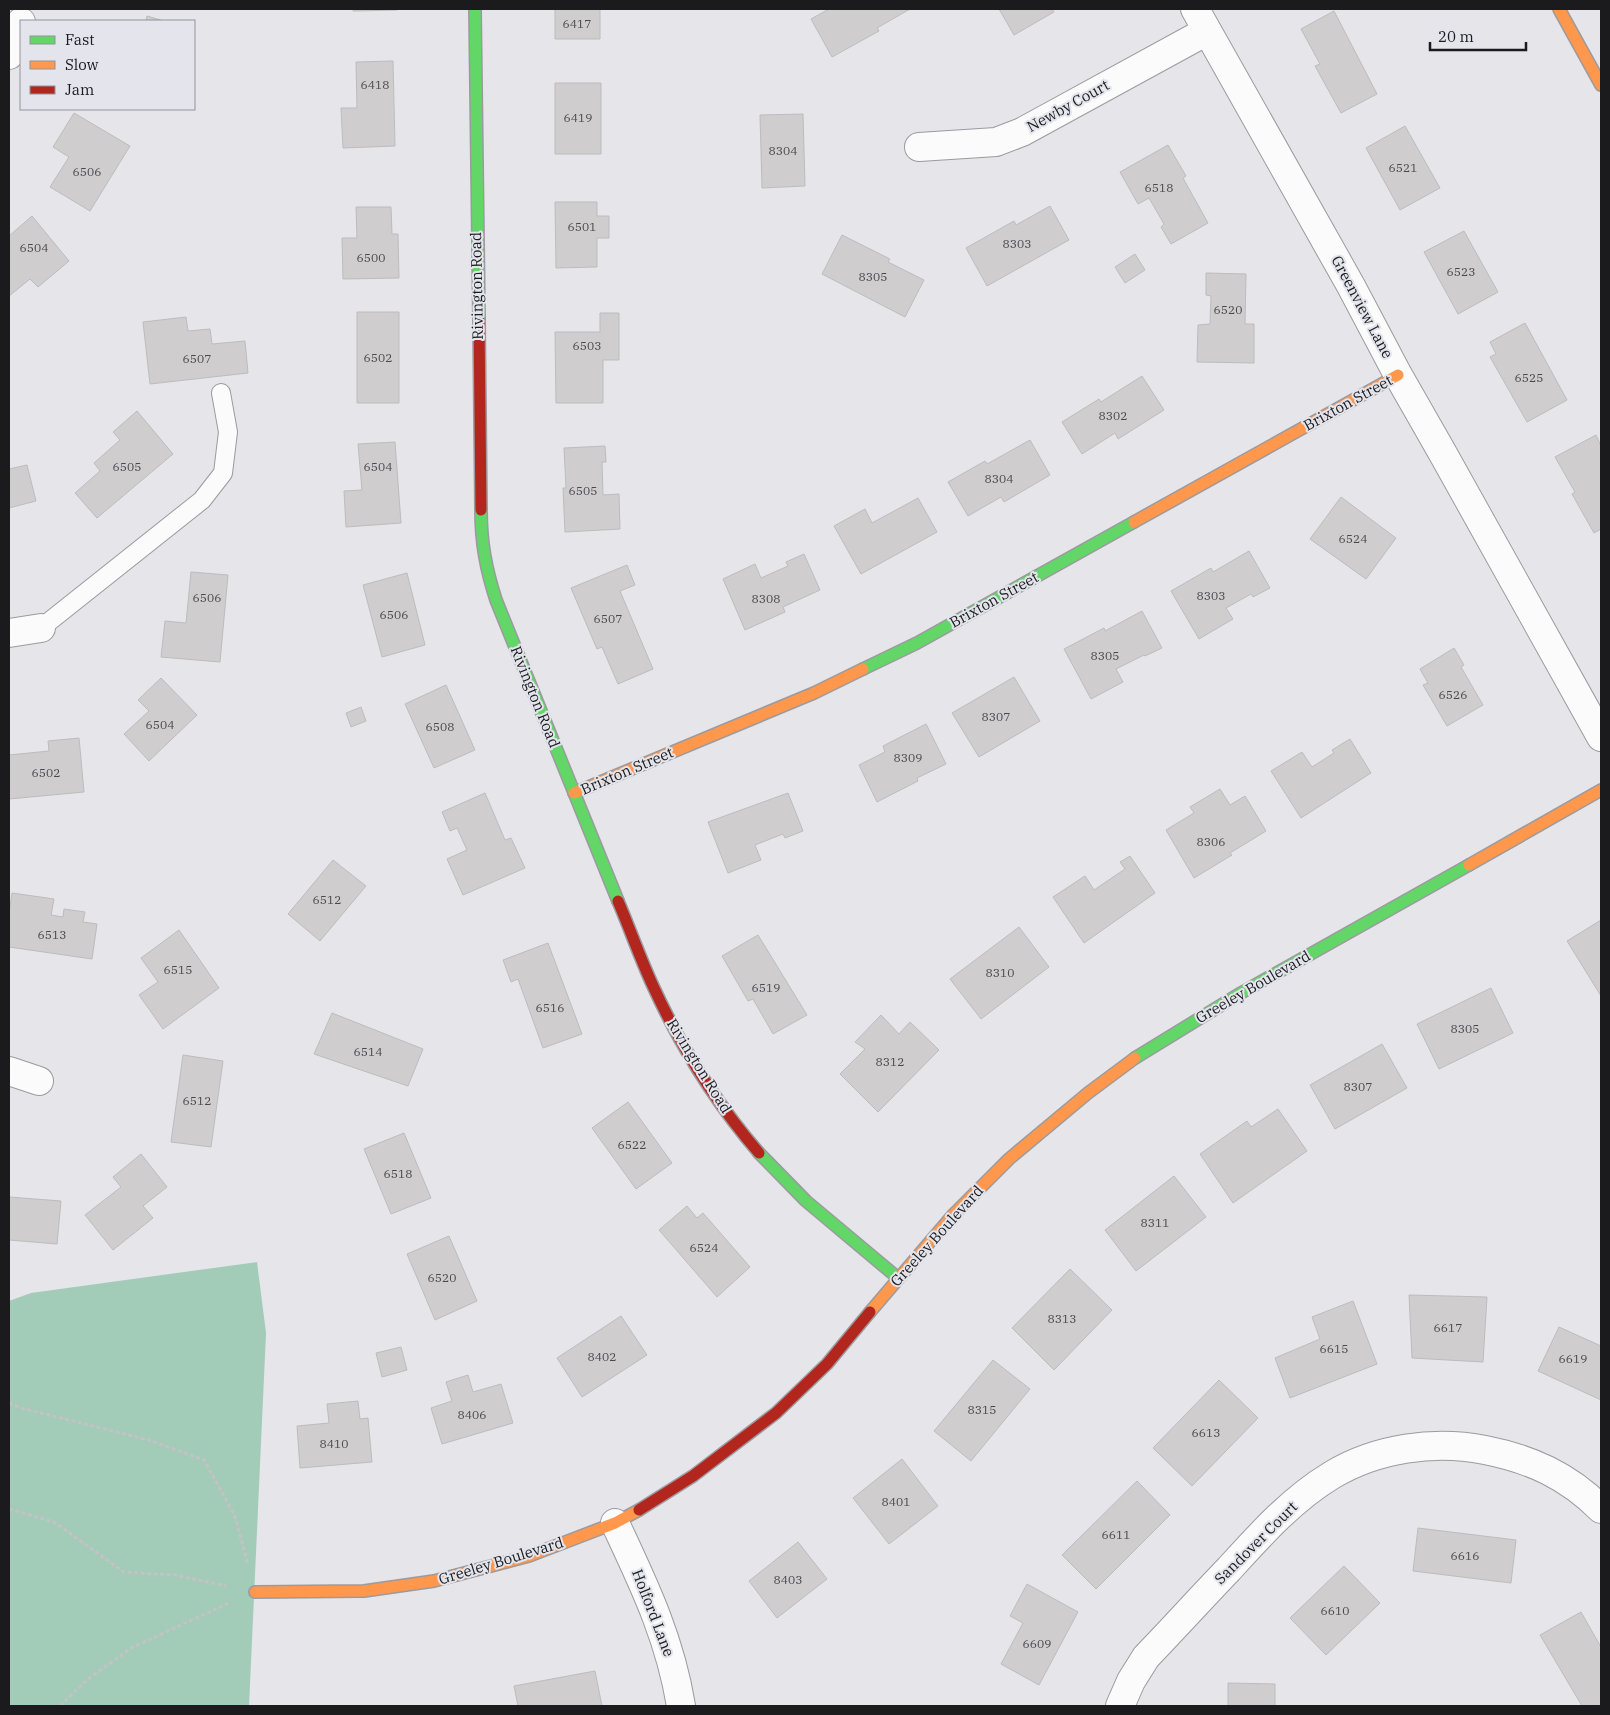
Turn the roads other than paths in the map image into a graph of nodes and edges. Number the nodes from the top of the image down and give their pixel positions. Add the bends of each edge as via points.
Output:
1 (475, 9) edge
2 (1559, 9) edge
3 (1201, 20) edge
4 (20, 24) edge
5 (9, 55) edge
6 (1601, 85) edge
7 (919, 147) dead end
8 (1398, 375) junction
9 (221, 393) dead end
10 (41, 628) joint
11 (9, 633) edge
12 (1601, 736) edge
13 (1601, 790) edge
14 (574, 793) junction
15 (9, 1071) edge
16 (39, 1081) dead end
17 (898, 1278) junction
18 (1601, 1509) edge
19 (615, 1524) junction
20 (255, 1592) road end
21 (681, 1706) edge
22 (1120, 1706) edge

1 - 14 street, Rivington Road via 480,530 486,568 496,600
2 - 6 street
3 - 7 street, Newby Court via 1022,132 996,142
3 - 8 street, Greenview Lane
4 - 5 street
8 - 12 street, Greenview Lane
8 - 14 street, Brixton Street via 917,643 814,693
9 - 10 lane via 228,432 223,473 202,500
10 - 11 street
13 - 17 street, Greeley Boulevard via 1240,993 1138,1056 1009,1159 952,1216
14 - 17 street, Rivington Road via 653,986 711,1090 776,1173
15 - 16 street
17 - 19 street, Greeley Boulevard via 827,1364 776,1413 693,1476
18 - 22 street, Sandover Court via 1555,1474 1512,1456 1468,1447 1441,1446 1406,1449 1369,1458 1332,1475 1294,1503 1264,1531 1146,1657
19 - 20 street, Greeley Boulevard via 530,1556 434,1581 364,1591
19 - 21 street, Holford Lane via 663,1631

